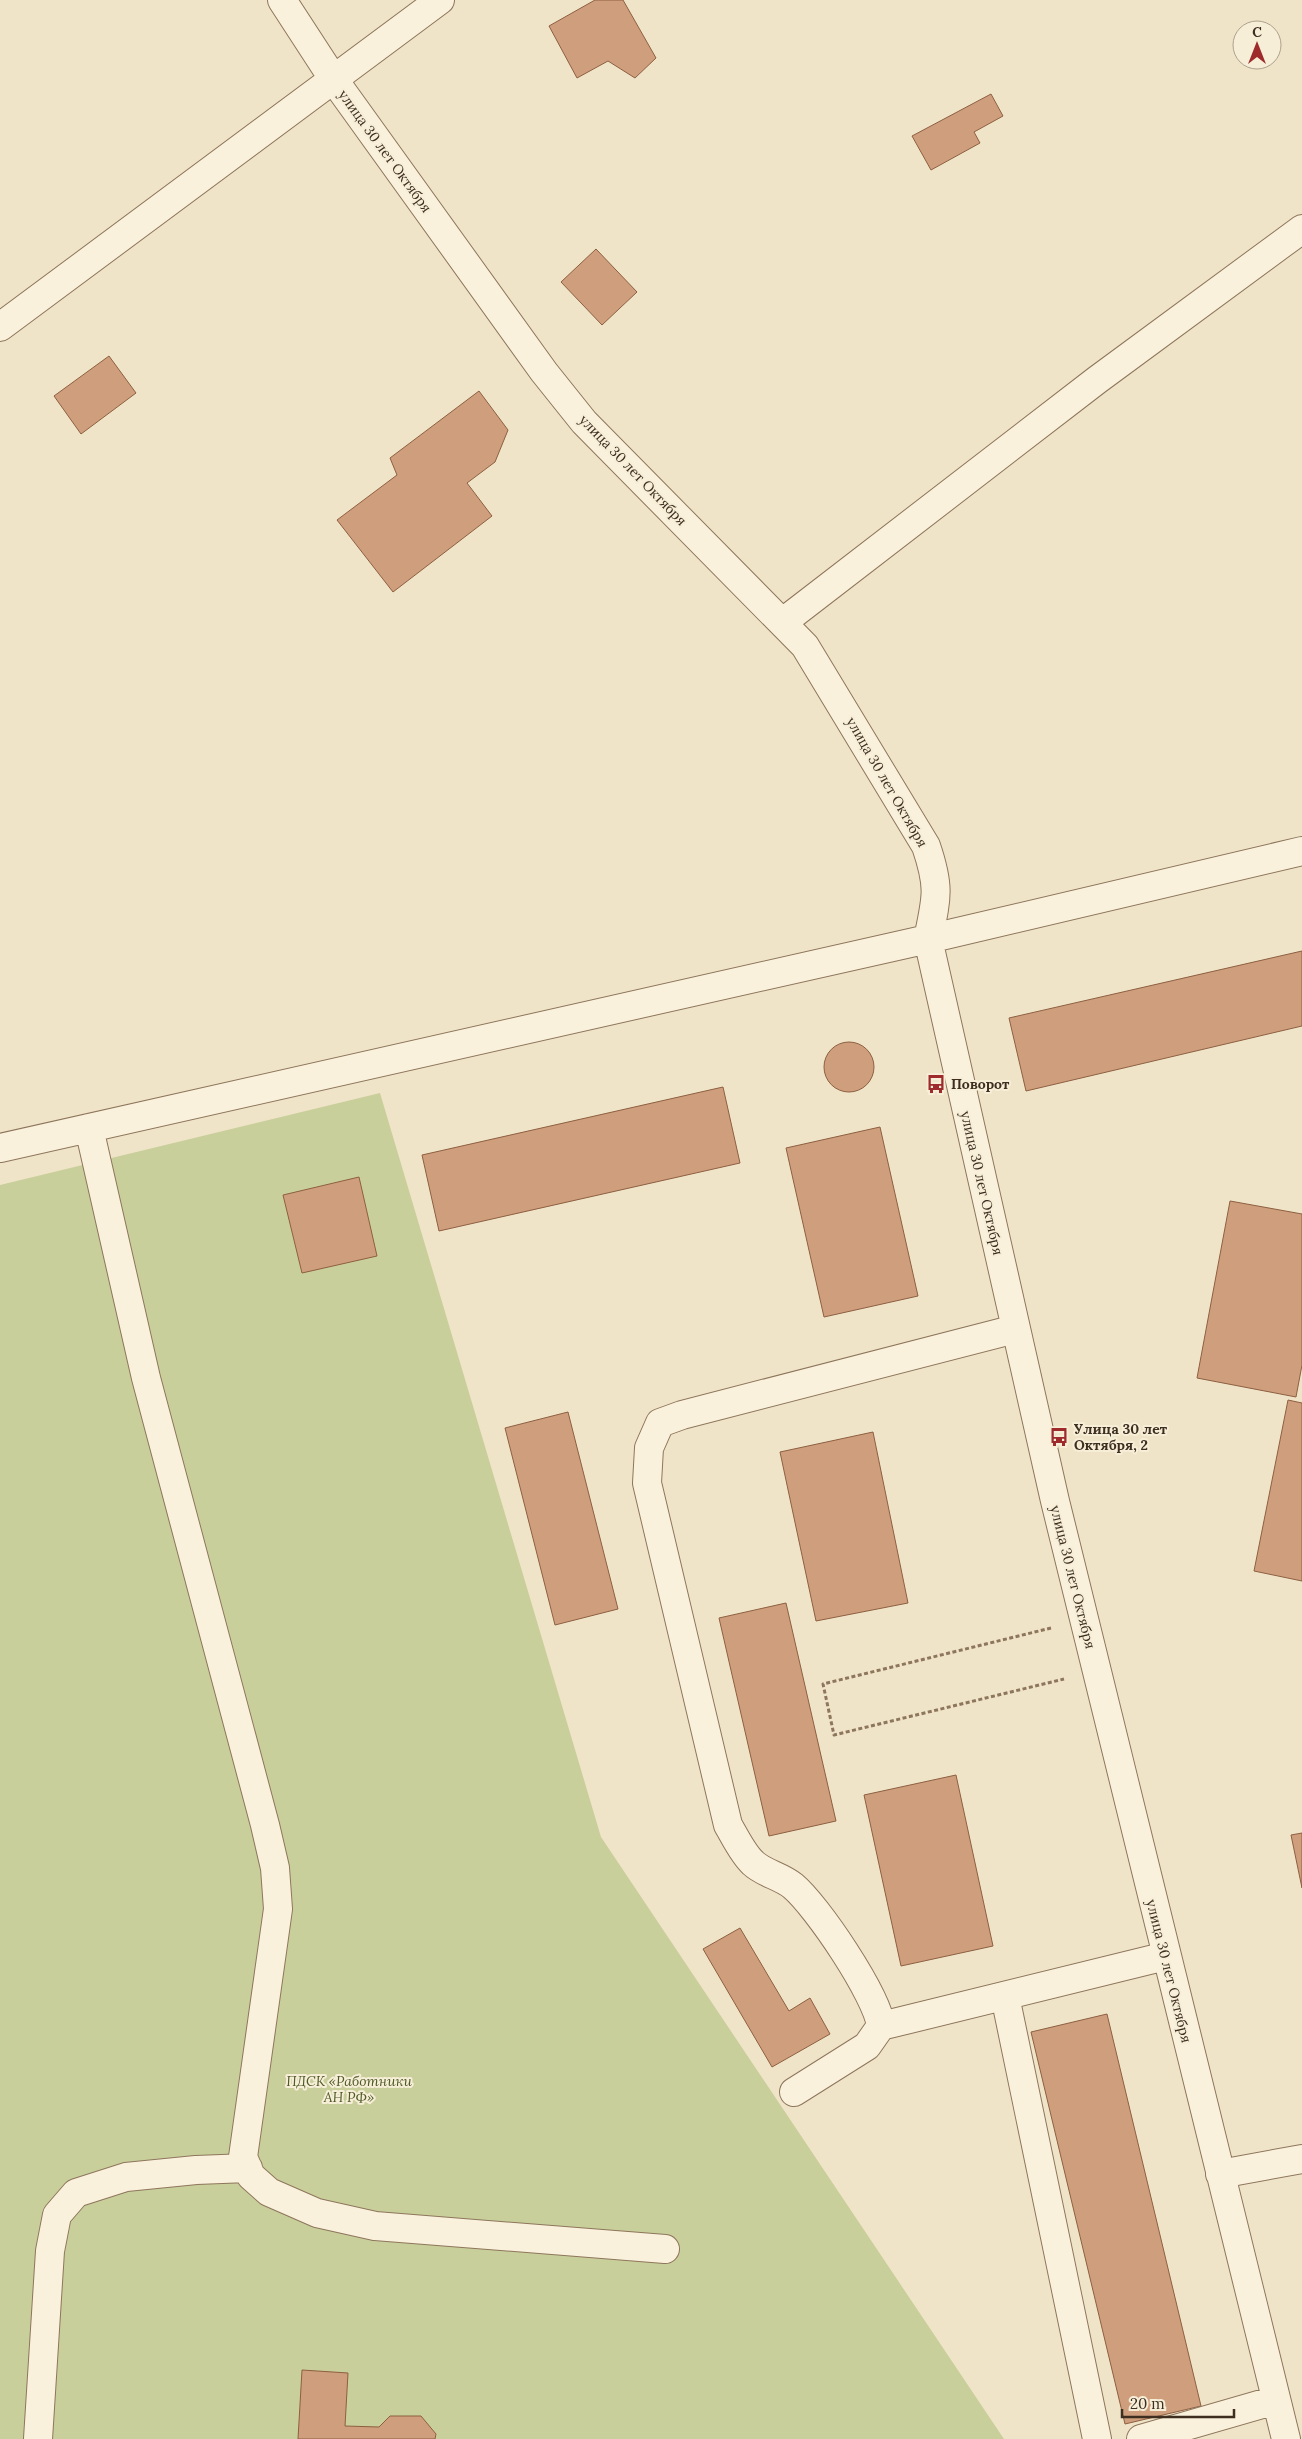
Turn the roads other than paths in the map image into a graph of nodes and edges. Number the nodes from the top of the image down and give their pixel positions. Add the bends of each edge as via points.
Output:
1 (282, 0) edge
2 (440, 0) edge
3 (334, 80) junction
4 (1302, 228) edge
5 (0, 327) edge
6 (783, 622) junction
7 (1302, 851) edge
8 (928, 939) junction
9 (89, 1128) junction
10 (0, 1148) edge
11 (1015, 1329) junction
12 (1166, 1956) junction
13 (1005, 1996) junction
14 (881, 2026) junction
15 (794, 2092) dead end
16 (1302, 2159) edge
17 (248, 2168) junction
18 (1220, 2174) junction
19 (666, 2249) dead end
20 (1286, 2418) edge
21 (38, 2439) edge
22 (1097, 2439) edge
23 (1142, 2439) edge

1 - 3 street, улица 30 лет Октября
2 - 3 street
3 - 5 street
3 - 6 street, улица 30 лет Октября via 544,372 584,422
4 - 6 street via 1096,380
6 - 8 street, улица 30 лет Октября via 805,646 926,846 937,895
7 - 8 street
8 - 9 street
8 - 11 street, улица 30 лет Октября
9 - 10 street
9 - 17 street via 146,1378 275,1868 278,1909 243,2157
11 - 12 street, улица 30 лет Октября
11 - 14 street via 682,1415 660,1423 649,1448 647,1483 728,1825 753,1863 792,1885 815,1910 856,1971 879,2015
12 - 13 street
12 - 18 street, улица 30 лет Октября
13 - 14 street
13 - 22 street
14 - 15 street via 867,2046
16 - 18 street
17 - 19 street via 269,2192 317,2213 375,2226
17 - 21 street via 126,2177 76,2193 57,2215 50,2251
18 - 20 street, улица 30 лет Октября
20 - 23 street

